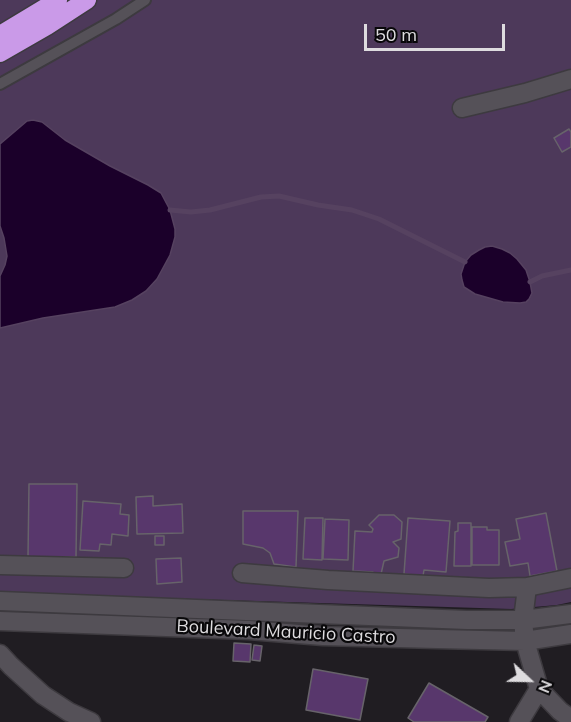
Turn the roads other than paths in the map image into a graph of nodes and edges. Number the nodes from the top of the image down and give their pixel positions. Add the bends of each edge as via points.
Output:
1 (58, 0) edge
2 (87, 0) edge
3 (145, 0) edge
4 (0, 35) edge
5 (0, 52) edge
6 (571, 79) edge
7 (0, 84) edge
8 (462, 108) dead end
9 (0, 565) edge
10 (124, 568) dead end
11 (242, 573) dead end
12 (571, 578) edge
13 (527, 587) junction
14 (0, 601) edge
15 (571, 614) edge
16 (523, 620) junction
17 (0, 621) edge
18 (249, 621) junction
19 (571, 634) edge
20 (525, 641) junction
21 (0, 654) edge
22 (539, 689) junction
23 (571, 719) edge
24 (91, 722) edge
25 (519, 722) edge

1 - 4 highway
2 - 5 highway
3 - 7 lane
6 - 8 street
9 - 10 street
11 - 13 street
12 - 13 street
13 - 16 street
14 - 18 street, Boulevard Mauricio Castro
15 - 16 street, Boulevard Mauricio Castro
16 - 18 street, Boulevard Mauricio Castro
16 - 20 street
17 - 18 street, Boulevard Mauricio Castro
18 - 20 street, Boulevard Mauricio Castro via 323,636
19 - 20 street, Boulevard Mauricio Castro
20 - 22 street
21 - 24 street via 43,695
22 - 23 street
22 - 25 street

